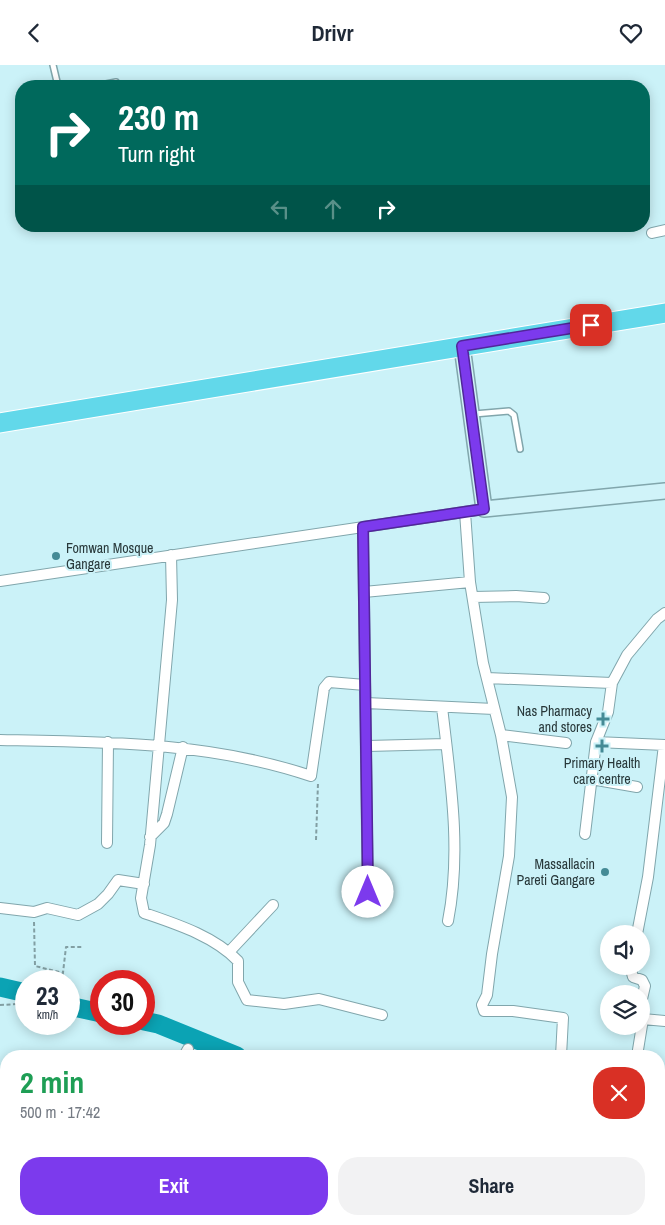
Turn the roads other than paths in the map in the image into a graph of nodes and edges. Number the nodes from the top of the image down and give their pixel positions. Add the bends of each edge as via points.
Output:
1 (53, 65) edge
2 (57, 80) edge
3 (665, 231) edge
4 (652, 233) dead end
5 (665, 305) edge
6 (665, 313) edge
7 (462, 346) junction
8 (0, 412) edge
9 (471, 415) junction
10 (0, 423) edge
11 (520, 449) dead end
12 (665, 491) edge
13 (484, 509) junction
14 (465, 512) junction
15 (363, 527) junction
16 (171, 555) junction
17 (0, 581) edge
18 (470, 582) junction
19 (364, 592) junction
20 (473, 597) junction
21 (544, 598) dead end
22 (665, 613) edge
23 (487, 679) junction
24 (612, 683) junction
25 (365, 685) junction
26 (366, 703) junction
27 (442, 707) junction
28 (494, 709) junction
29 (501, 735) junction
30 (0, 740) edge
31 (108, 742) junction
32 (596, 742) junction
33 (446, 743) junction
34 (566, 743) dead end
35 (158, 745) junction
36 (665, 745) edge
37 (367, 746) junction
38 (183, 747) junction
39 (591, 779) junction
40 (637, 787) dead end
41 (585, 834) dead end
42 (150, 837) junction
43 (107, 843) dead end
44 (144, 884) junction
45 (273, 905) dead end
46 (0, 908) edge
47 (368, 911) dead end
48 (448, 921) dead end
49 (639, 925) edge
50 (229, 952) junction
51 (632, 975) edge
52 (644, 985) edge
53 (382, 1015) dead end
54 (650, 1020) edge
55 (665, 1021) edge
56 (641, 1035) edge
57 (561, 1050) edge
58 (638, 1050) edge

1 - 2 lane
3 - 4 street
5 - 8 highway via 458,335
6 - 7 highway
7 - 9 street
7 - 10 highway
9 - 11 lane via 509,411 514,415
9 - 13 street
12 - 13 street
13 - 14 street
14 - 15 street
14 - 18 street
15 - 16 street
15 - 19 street
16 - 17 street
16 - 35 street via 172,600
18 - 19 street
18 - 20 street
19 - 25 street
20 - 21 street
20 - 23 street
22 - 24 street via 628,655
23 - 24 street
23 - 28 street
24 - 32 street via 608,712
25 - 26 street
25 - 38 street via 329,682 324,688 311,776 261,761
26 - 27 street
26 - 37 street
27 - 28 street
27 - 33 street
28 - 29 street
29 - 34 street
29 - 57 street via 512,797 509,856 487,995 482,1005 484,1011 513,1011 563,1018
30 - 31 street
31 - 35 street
31 - 43 street
32 - 36 street
32 - 39 street
33 - 37 street
33 - 48 street via 454,831 454,883
35 - 38 street
35 - 42 street
36 - 49 street
37 - 47 street
38 - 42 street via 164,823
39 - 40 street
39 - 41 street
42 - 44 street
44 - 46 street via 118,880 98,904 78,915 47,908 34,913
44 - 50 street via 141,898 144,913 215,942
45 - 50 street
50 - 53 street via 238,961 238,982 247,1000 284,1004 319,999
51 - 52 street via 642,979
54 - 55 street
56 - 58 street

